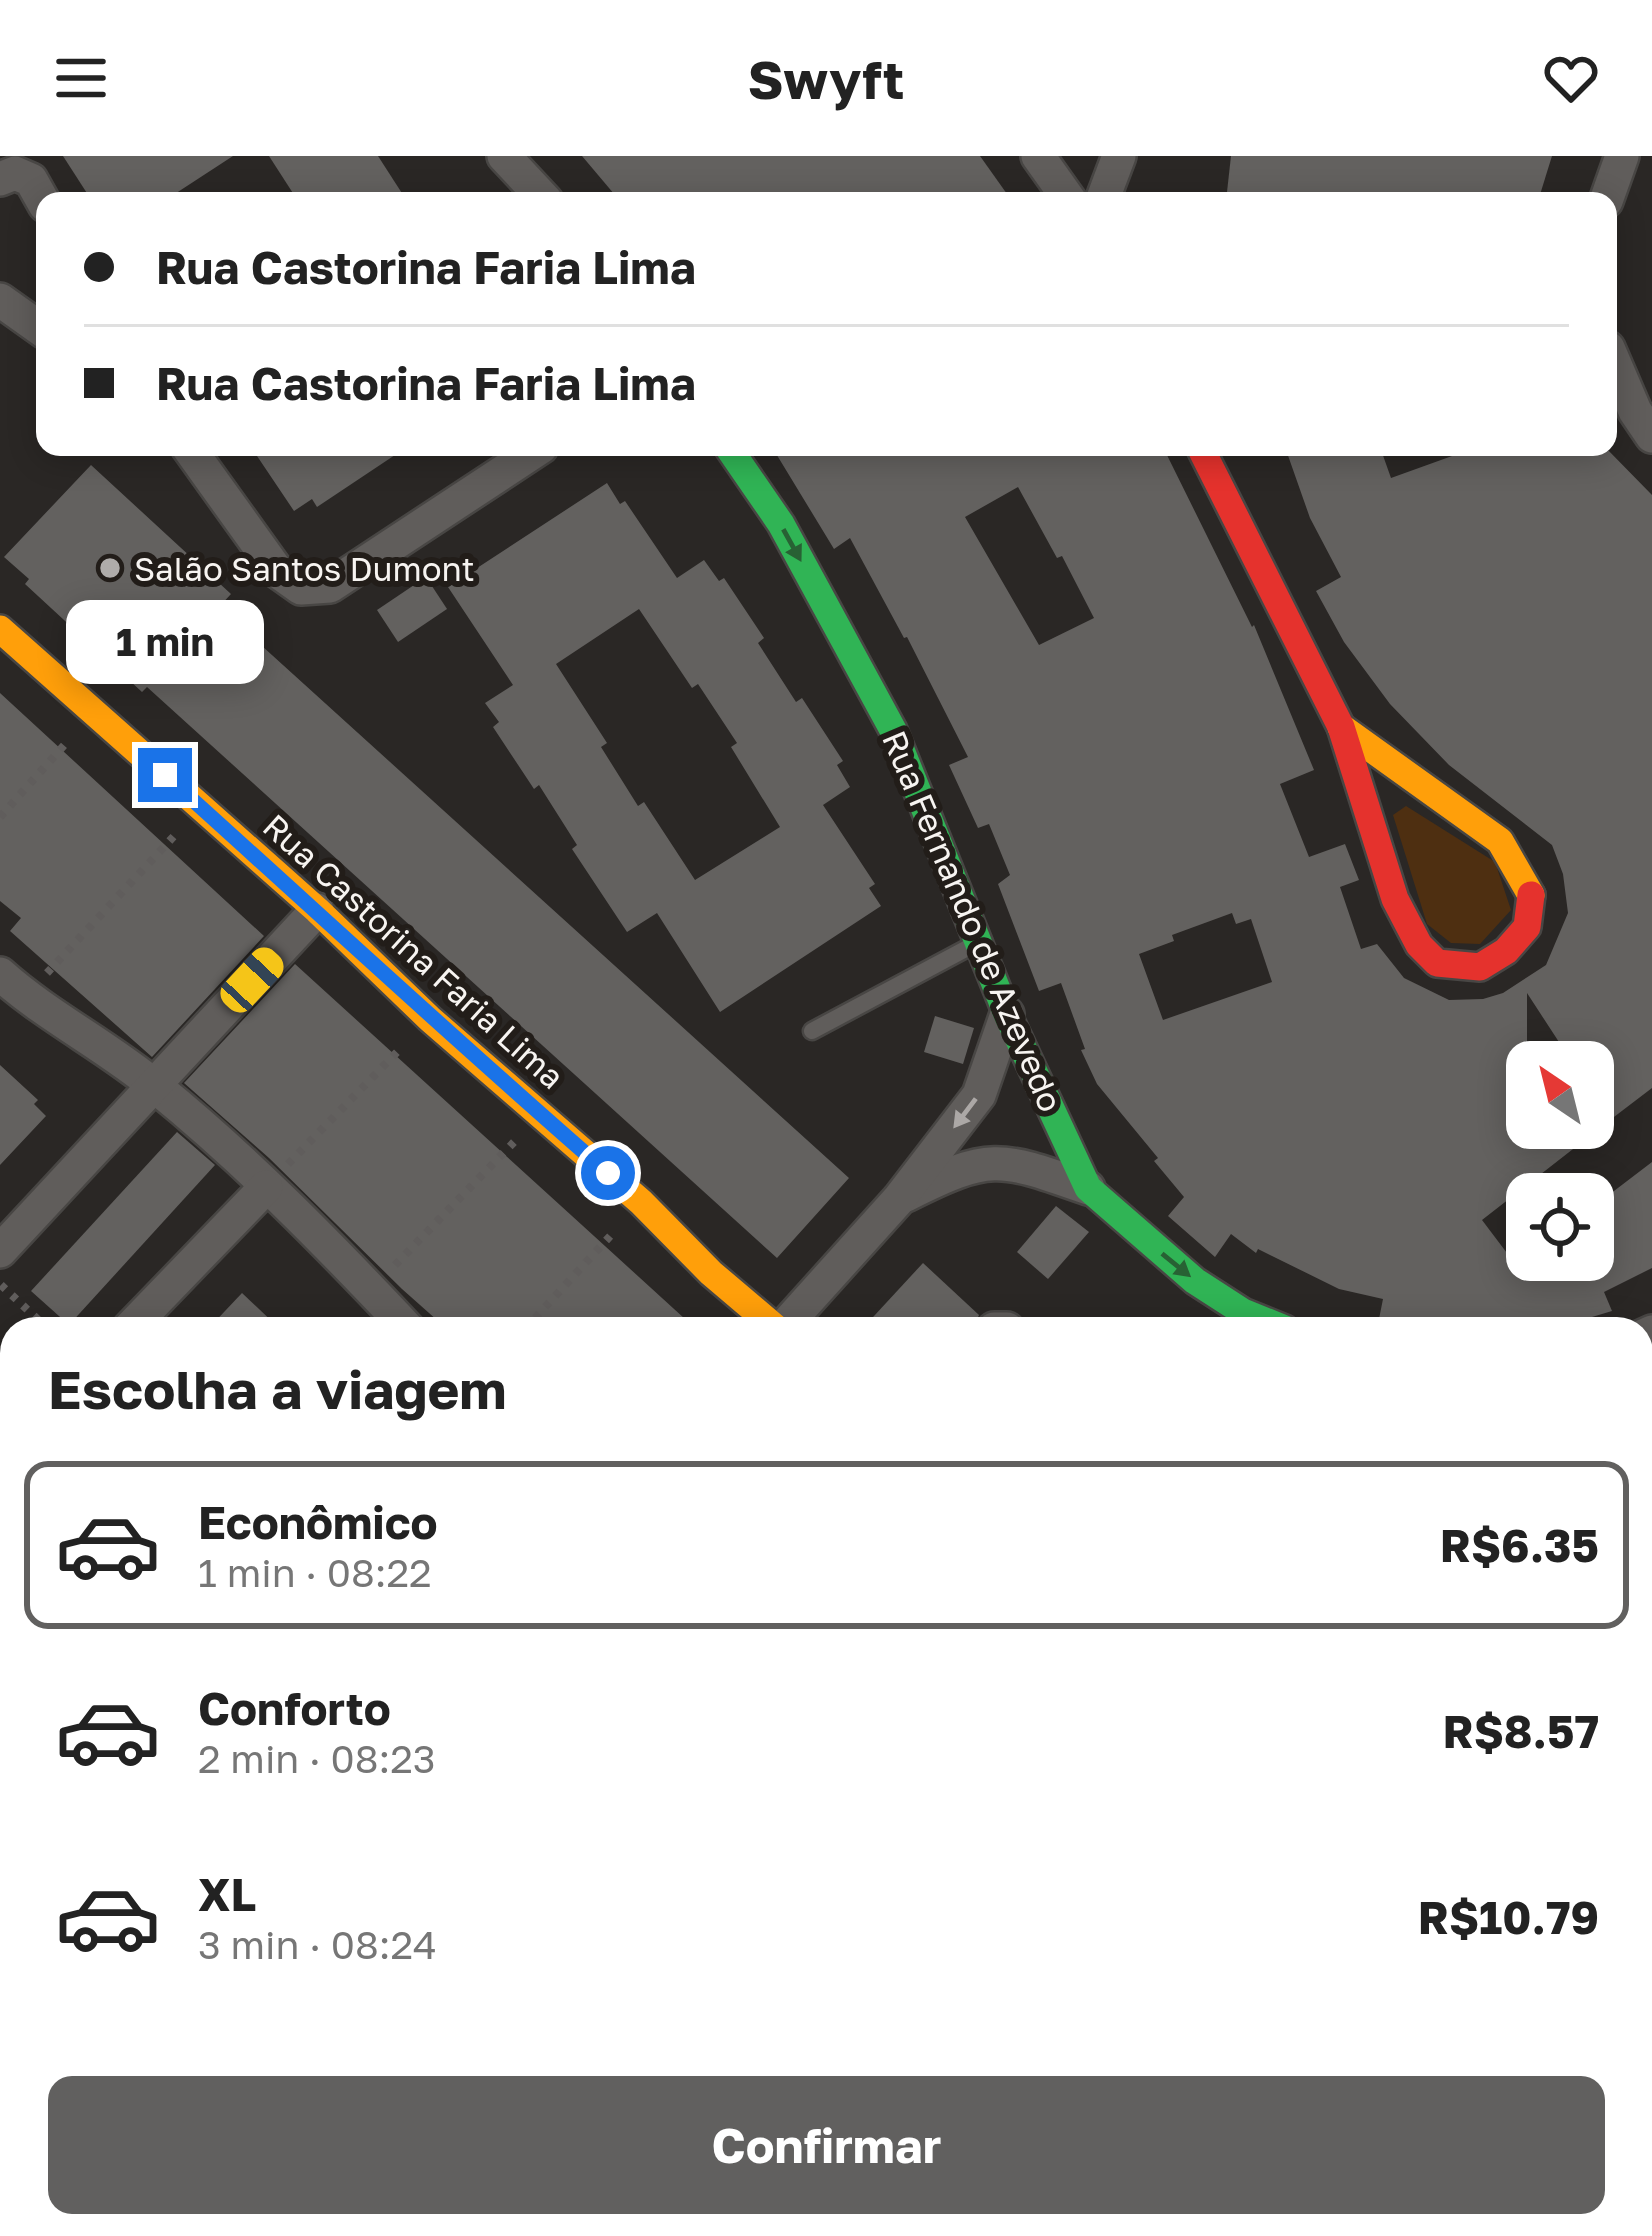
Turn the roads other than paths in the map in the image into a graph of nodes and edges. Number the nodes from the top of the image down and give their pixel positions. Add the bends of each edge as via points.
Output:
1 (504, 156) edge
2 (1038, 156) edge
3 (1119, 156) edge
4 (1622, 156) edge
5 (0, 178) edge
6 (37, 192) edge
7 (538, 192) edge
8 (1064, 192) edge
9 (1105, 192) edge
10 (1609, 192) edge
11 (0, 300) edge
12 (36, 326) edge
13 (1617, 368) edge
14 (1652, 436) edge
15 (194, 456) edge
16 (528, 456) edge
17 (734, 456) edge
18 (1205, 456) edge
19 (0, 628) edge
20 (1341, 727) junction
21 (317, 910) junction
22 (979, 943) junction
23 (12, 985) edge
24 (1007, 1014) junction
25 (812, 1031) dead end
26 (155, 1085) junction
27 (266, 1186) junction
28 (1088, 1189) junction
29 (899, 1198) junction
30 (0, 1251) edge
31 (140, 1317) edge
32 (397, 1317) edge
33 (765, 1317) edge
34 (791, 1317) edge
35 (1255, 1317) edge

1 - 7 street
2 - 8 street
3 - 9 street
4 - 10 street
5 - 6 street via 15,173
11 - 12 street
13 - 14 street
15 - 16 street via 277,571 301,588 329,586
17 -> 22 street, Rua Fernando de Azevedo via 781,524 893,730
18 - 20 street
19 - 21 street, Rua Castorina Faria Lima
20 - 20 street via 1395,898 1419,946 1456,966 1480,967 1506,951 1528,927 1532,892 1500,841
21 - 26 street
21 - 33 street, Rua Castorina Faria Lima
22 - 24 street, Rua Fernando de Azevedo
22 - 25 lane
23 - 26 street
24 - 28 street, Rua Fernando de Azevedo
24 -> 29 street via 979,1095
26 - 27 street
26 - 30 street
27 - 31 street
27 - 32 street
28 - 29 street via 994,1161 959,1168
28 -> 35 street, Rua Fernando de Azevedo via 1195,1281
29 - 34 street

